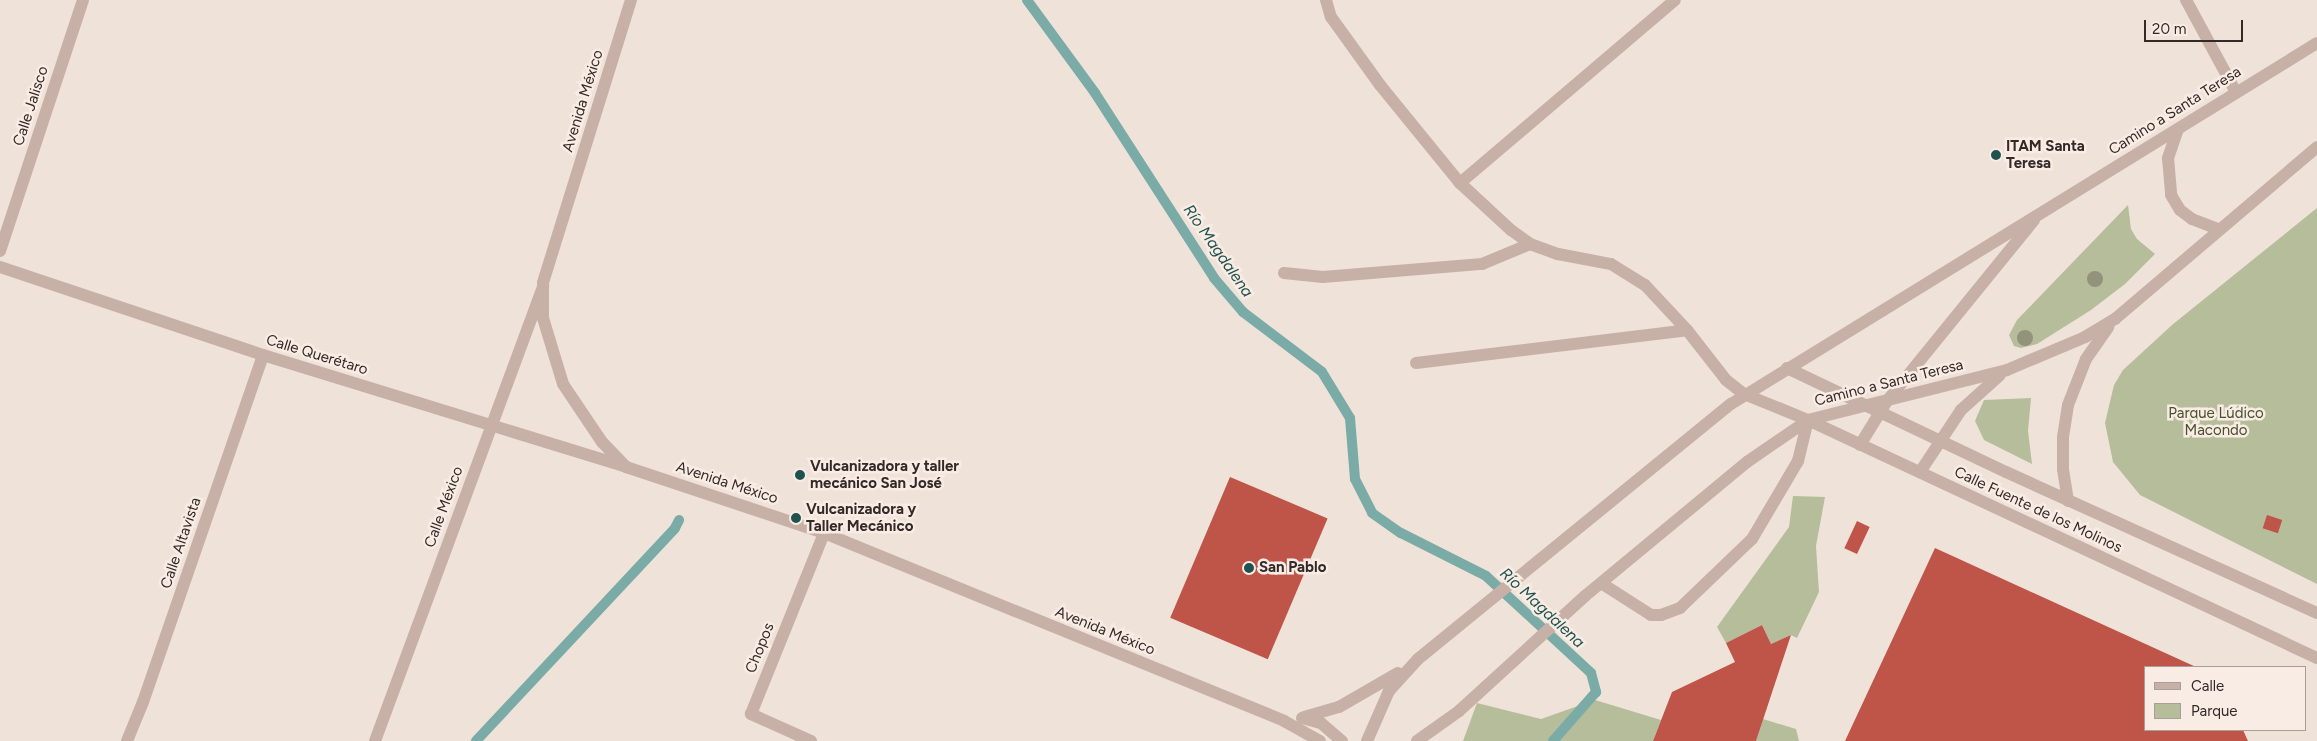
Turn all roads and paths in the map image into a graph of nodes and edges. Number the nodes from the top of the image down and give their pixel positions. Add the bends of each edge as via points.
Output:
1 (83, 0) edge
2 (631, 0) edge
3 (1326, 0) edge
4 (1675, 0) edge
5 (2186, 0) edge
6 (2317, 43) edge
7 (2236, 92) junction
8 (2178, 129) junction
9 (2317, 147) edge
10 (1460, 183) junction
11 (2041, 212) junction
12 (2218, 229) junction
13 (1530, 244) junction
14 (0, 251) edge
15 (0, 267) edge
16 (1284, 273) dead end
17 (543, 283) junction
18 (2114, 319) junction
19 (1687, 330) junction
20 (263, 355) junction
21 (1416, 363) dead end
22 (1787, 368) junction
23 (2007, 370) junction
24 (1744, 394) junction
25 (1887, 401) junction
26 (1867, 406) junction
27 (1879, 412) junction
28 (1808, 420) junction
29 (492, 425) junction
30 (1938, 440) junction
31 (1860, 444) junction
32 (626, 467) junction
33 (1920, 472) junction
34 (2068, 501) junction
35 (824, 533) junction
36 (1601, 582) junction
37 (2317, 613) edge
38 (2317, 658) edge
39 (1418, 659) junction
40 (1304, 717) junction
41 (1284, 720) junction
42 (127, 741) edge
43 (375, 741) edge
44 (811, 741) edge
45 (1320, 741) edge
46 (1342, 741) edge
47 (1367, 741) edge
48 (1417, 741) edge

1 - 14 street, Calle Jalisco
2 - 17 street, Avenida México
3 - 10 street, Calle Fuente de los Molinos via 1331,16 1380,85
4 - 10 street
5 - 7 street
6 - 7 street, Camino a Santa Teresa
7 - 8 street, Camino a Santa Teresa
8 - 11 street, Camino a Santa Teresa
8 - 12 street via 2168,158 2171,195 2180,210
9 - 12 street, Camino a Santa Teresa
10 - 13 street, Calle Fuente de los Molinos
11 - 22 street, Camino a Santa Teresa
11 - 25 street
12 - 18 street, Camino a Santa Teresa
13 - 16 street via 1482,264 1323,277
13 - 19 street, Calle Fuente de los Molinos via 1558,254 1611,264 1645,285
15 - 20 street, Calle Querétaro
17 - 29 street, Calle México
17 - 32 street, Avenida México via 543,318 563,384 602,442
18 - 23 street, Camino a Santa Teresa via 2054,353
18 - 34 street via 2086,359 2068,405 2063,469
19 - 21 street
19 - 24 street, Calle Fuente de los Molinos via 1726,380
20 - 29 street, Calle Querétaro
20 - 42 street, Calle Altavista via 144,702
22 - 24 street, Camino a Santa Teresa
22 - 26 street, Calle Fuente de los Molinos
23 - 25 street, Camino a Santa Teresa
23 - 30 street via 1960,410
24 - 28 street, Calle Fuente de los Molinos
24 - 39 street, Camino a Santa Teresa
25 - 26 street, Camino a Santa Teresa
25 - 27 street
26 - 27 street, Calle Fuente de los Molinos
26 - 28 street, Camino a Santa Teresa
27 - 30 street, Calle Fuente de los Molinos
27 - 31 street
28 - 31 street, Calle Fuente de los Molinos
28 - 36 street, Camino a Santa Teresa via 1747,462
28 - 36 street via 1798,461 1752,539 1680,608 1661,616 1651,615
29 - 32 street, Calle Querétaro
29 - 43 street, Calle México
30 - 33 street
30 - 34 street, Calle Fuente de los Molinos
31 - 33 street, Calle Fuente de los Molinos
32 - 35 street, Avenida México
33 - 38 street, Calle Fuente de los Molinos
34 - 37 street, Calle Fuente de los Molinos
35 - 41 street, Avenida México
35 - 44 street, Chopos via 751,714
36 - 48 street, Camino a Santa Teresa via 1459,711
39 - 40 street, Camino a Santa Teresa via 1367,693 1339,707
39 - 47 street, Camino a Santa Teresa via 1389,691
40 - 41 street
40 - 46 street via 1321,724
41 - 45 street, Avenida México

